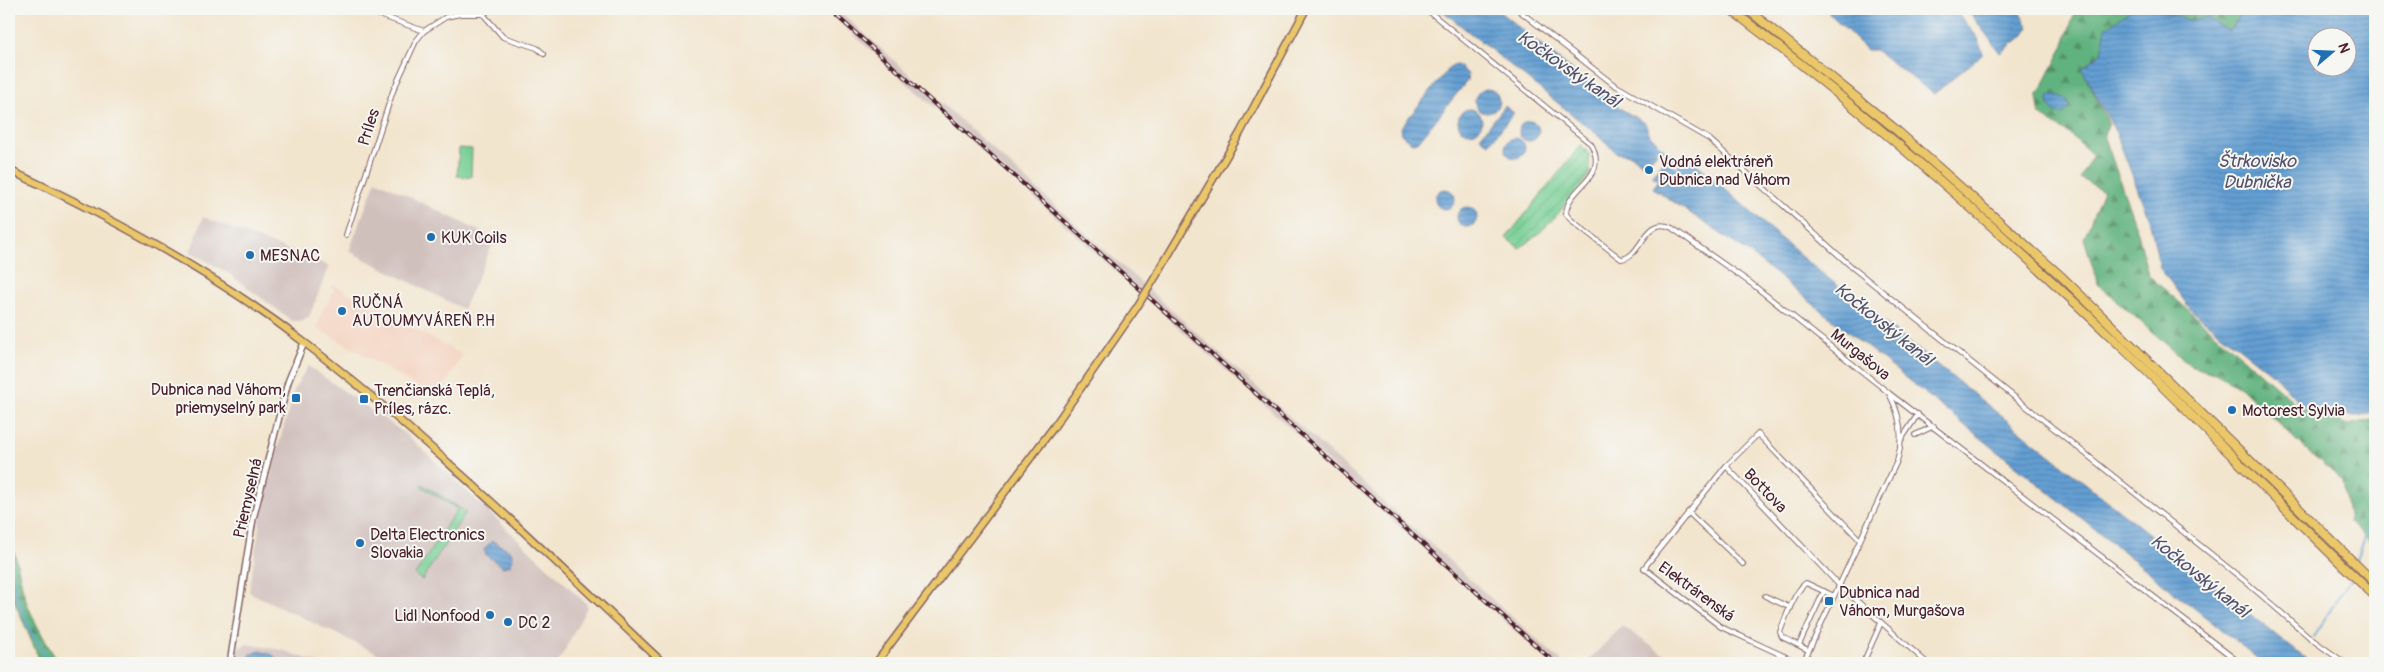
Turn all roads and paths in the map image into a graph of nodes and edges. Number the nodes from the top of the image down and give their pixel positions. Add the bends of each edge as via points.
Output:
1 (363, 9) edge
2 (492, 9) edge
3 (1306, 9) edge
4 (1426, 9) edge
5 (1518, 9) edge
6 (1730, 9) edge
7 (1746, 9) edge
8 (483, 14) junction
9 (424, 31) junction
10 (544, 54) dead end
11 (9, 170) edge
12 (346, 235) dead end
13 (304, 343) junction
14 (1889, 393) junction
15 (1918, 414) junction
16 (1934, 426) junction
17 (1915, 435) dead end
18 (1901, 441) junction
19 (1726, 466) junction
20 (1688, 512) junction
21 (1860, 540) junction
22 (1743, 564) dead end
23 (2375, 583) edge
24 (1839, 585) junction
25 (1824, 592) junction
26 (1765, 596) dead end
27 (1834, 596) junction
28 (2375, 596) edge
29 (1790, 608) junction
30 (1882, 623) junction
31 (1799, 645) junction
32 (1808, 650) junction
33 (230, 663) edge
34 (663, 663) edge
35 (876, 663) edge
36 (1801, 663) edge
37 (1862, 663) edge
38 (1927, 663) edge
39 (2240, 663) edge
40 (2345, 663) edge

1 - 9 street
2 - 8 street, Príles
3 - 35 main road, bridge via 1236,140 1137,307 1053,428
4 - 14 street, Murgašova via 1591,144 1595,168 1568,206 1566,214 1570,219 1621,259 1628,256 1653,228 1662,225 1672,228 1752,284
5 - 40 street via 1613,84 1709,139 1853,268
6 - 28 highway via 1857,110 1984,219 2128,352
7 - 23 highway via 1894,128 2062,277
8 - 9 street, Príles via 446,17
8 - 10 street via 503,37 537,48
9 - 12 street, Príles via 404,62
11 - 13 main road via 104,216 178,257
13 - 33 street, Priemyselná via 288,382 254,519
13 - 34 main road via 381,403 436,452
14 - 15 street
14 - 18 street, Murgašova via 1898,417
15 - 16 street
15 - 18 street
16 - 17 street
16 - 39 street
18 - 21 street, Murgašova via 1895,467
19 - 20 street, Elektrárenská
19 - 21 street, Bottova via 1755,435 1762,435
19 - 24 street, Bottova
20 - 22 street
20 - 36 street, Elektrárenská via 1644,568 1721,627
21 - 24 street, Murgašova
24 - 27 street, Murgašova
24 - 30 street, Bottova
25 - 27 street
25 - 29 street via 1806,583
25 - 31 street
26 - 29 street
27 - 32 street, Murgašova
29 - 31 street via 1780,632 1782,637
30 - 37 street
30 - 38 street, Bottova
31 - 32 street
32 - 36 street, Murgašova

